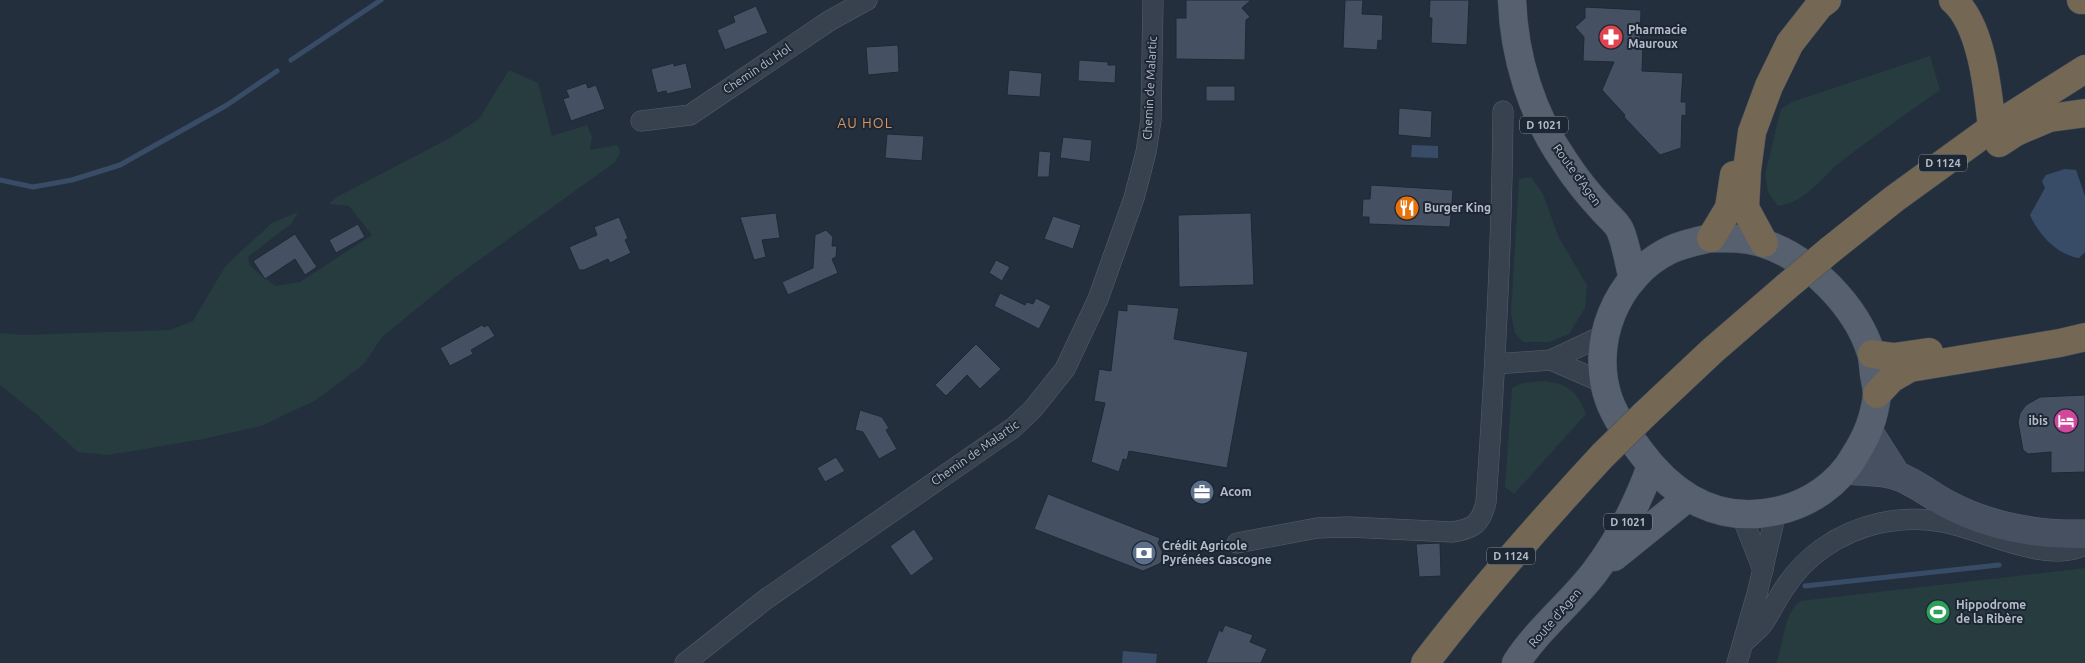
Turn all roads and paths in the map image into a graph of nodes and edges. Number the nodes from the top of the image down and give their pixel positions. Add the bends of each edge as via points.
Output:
1 (867, 0) edge
2 (1153, 0) edge
3 (1512, 0) edge
4 (1804, 0) edge
5 (1827, 0) edge
6 (1953, 0) edge
7 (2081, 0) edge
8 (2085, 0) edge
9 (2085, 69) edge
10 (1503, 111) dead end
11 (2085, 113) edge
12 (641, 122) dead end
13 (1992, 128) junction
14 (1894, 199) junction
15 (1620, 230) junction
16 (1711, 238) junction
17 (1764, 243) junction
18 (1669, 250) junction
19 (1633, 279) junction
20 (2085, 322) edge
21 (1604, 335) junction
22 (2085, 337) edge
23 (1872, 354) junction
24 (1551, 360) junction
25 (1495, 364) junction
26 (1604, 383) junction
27 (1877, 394) junction
28 (1869, 432) junction
29 (1651, 466) junction
30 (1847, 470) junction
31 (1897, 476) junction
32 (1687, 498) junction
33 (1776, 512) junction
34 (1741, 514) junction
35 (2085, 534) edge
36 (1238, 543) dead end
37 (2085, 544) edge
38 (1762, 570) junction
39 (1594, 574) junction
40 (1743, 643) junction
41 (685, 663) edge
42 (1425, 663) edge
43 (1516, 663) edge
44 (1737, 663) edge

1 - 12 street, Chemin du Hol via 828,21 690,115
2 - 41 street, Chemin de Malartic via 1150,120 1142,172 1098,299 1065,369 1013,428 766,599
3 - 15 main road, Route d'Agen / D 1021 via 1519,56 1542,122 1563,160
4 - 16 highway via 1773,44 1753,87 1740,130 1729,208
5 - 17 highway via 1813,12 1790,42 1752,132 1746,208
6 - 13 highway via 1974,30
7 - 8 highway
9 - 13 highway, D 1124
10 - 25 street
11 - 14 highway via 2049,118 2016,132 1926,190
13 - 14 highway, D 1124
14 - 42 highway, D 1124, bridge via 1712,350 1603,455 1538,524
15 - 18 main road, Route d'Agen / D 1021
15 - 19 main road, Route d'Agen / D 1021
16 - 17 main road via 1740,238
16 - 18 main road
17 - 23 main road via 1790,256 1828,284 1861,327
18 - 19 main road
19 - 21 main road via 1614,307
20 - 23 highway via 1923,354 1894,357
21 - 24 street
21 - 26 main road
22 - 27 highway via 1910,368 1891,379
23 - 27 main road
24 - 25 street
24 - 26 street
25 - 36 street via 1486,502 1477,524 1468,530 1452,532 1317,528
26 - 29 main road via 1617,418
27 - 28 main road
28 - 30 main road
28 - 31 street
29 - 32 main road
29 - 39 main road, Route d'Agen / D 1021 via 1630,519
30 - 31 street
30 - 33 main road via 1824,490 1798,505
31 - 35 street via 1974,517 2035,532
32 - 34 main road via 1707,507
32 - 39 main road, Route d'Agen / D 1021
33 - 34 main road
33 - 38 street
34 - 38 street
37 - 40 street via 2055,550 2027,547 1943,522 1921,519 1882,522 1843,536 1808,561 1786,585 1762,625
38 - 40 street
39 - 43 main road, Route d'Agen / D 1021
40 - 44 street

